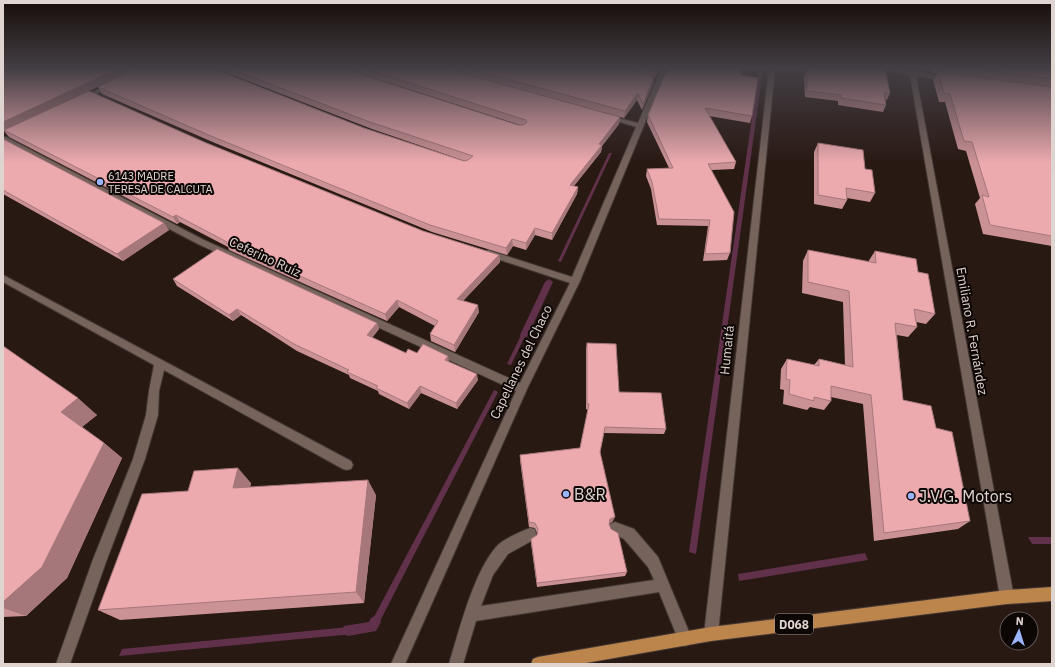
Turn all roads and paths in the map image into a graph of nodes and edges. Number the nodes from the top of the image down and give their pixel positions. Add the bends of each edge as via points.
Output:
1 (648, 100) edge
2 (769, 100) edge
3 (917, 100) edge
4 (601, 115) edge
5 (640, 126) junction
6 (5, 136) edge
7 (480, 251) edge
8 (3, 278) edge
9 (575, 281) junction
10 (160, 363) junction
11 (522, 389) junction
12 (347, 465) dead end
13 (615, 528) dead end
14 (530, 534) dead end
15 (662, 585) junction
16 (1052, 594) edge
17 (1007, 597) junction
18 (471, 615) junction
19 (711, 634) junction
20 (685, 639) junction
21 (63, 664) edge
22 (398, 664) edge
23 (456, 664) edge
24 (538, 664) edge

1 - 5 street, Capellanes del Chaco
2 - 19 street, Humaitá
3 - 17 street, Emiliano R. Fernández
4 - 5 street
5 - 9 street, Capellanes del Chaco
6 - 11 street, Ceferino Ruíz via 202,242
7 - 9 street
8 - 10 street
9 - 11 street, Capellanes del Chaco
10 - 12 street
10 - 21 street via 152,415 139,459
11 - 22 street, Capellanes del Chaco
13 - 15 street via 629,534 653,562
14 - 18 street via 503,549 488,571
15 - 18 street
15 - 20 street
16 - 17 main road, D068
17 - 19 main road, D068
18 - 23 street
19 - 20 main road, D068
20 - 24 main road, D068

